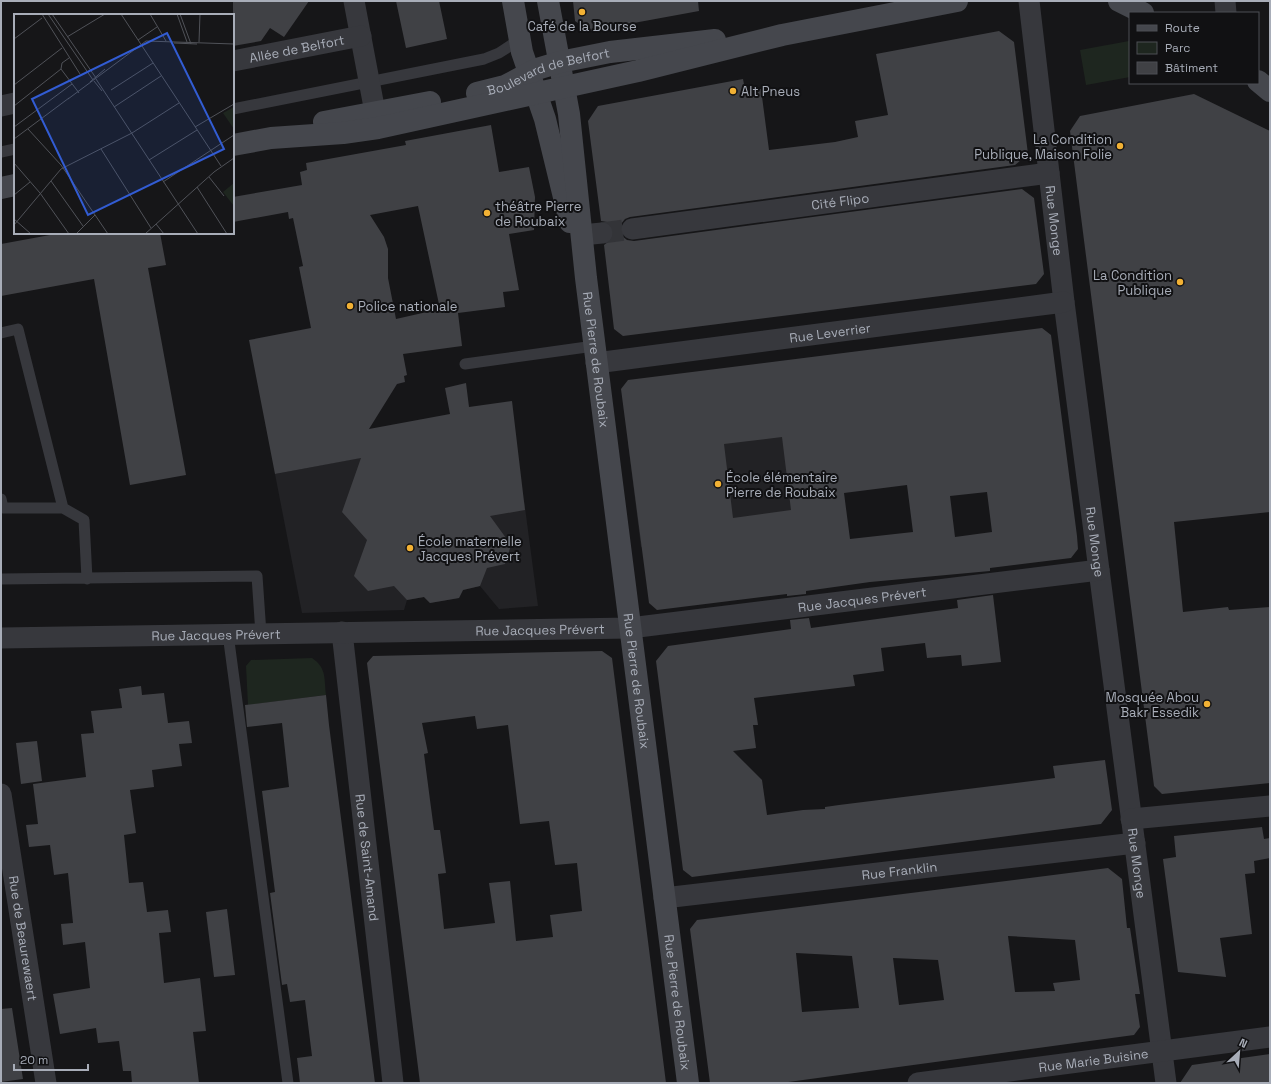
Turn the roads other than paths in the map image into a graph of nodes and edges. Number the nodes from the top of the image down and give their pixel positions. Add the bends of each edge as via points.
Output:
1 (354, 1) edge
2 (513, 1) edge
3 (548, 1) edge
4 (957, 1) edge
5 (1029, 1) edge
6 (1119, 1) edge
7 (1225, 1) edge
8 (1141, 12) edge
9 (1226, 12) edge
10 (782, 35) junction
11 (361, 36) junction
12 (520, 40) junction
13 (234, 61) edge
14 (560, 62) junction
15 (1259, 70) edge
16 (1270, 75) edge
17 (370, 82) junction
18 (1259, 82) edge
19 (534, 83) junction
20 (565, 87) junction
21 (1270, 91) edge
22 (14, 103) edge
23 (1, 106) edge
24 (234, 109) edge
25 (377, 121) junction
26 (234, 145) edge
27 (14, 149) edge
28 (1, 152) edge
29 (1049, 173) junction
30 (14, 185) edge
31 (1, 188) edge
32 (632, 228) tunnel mouth
33 (586, 278) junction
34 (1064, 302) junction
35 (1, 333) edge
36 (595, 354) junction
37 (465, 364) dead end
38 (1, 499) edge
39 (63, 508) junction
40 (1099, 570) junction
41 (1, 579) edge
42 (87, 579) junction
43 (630, 628) junction
44 (342, 632) junction
45 (228, 634) junction
46 (261, 634) junction
47 (1, 638) edge
48 (1, 794) edge
49 (1270, 806) edge
50 (1131, 819) junction
51 (1134, 843) junction
52 (664, 898) junction
53 (1270, 1037) edge
54 (1162, 1052) junction
55 (927, 1082) edge
56 (46, 1083) edge
57 (288, 1083) edge
58 (393, 1083) edge
59 (688, 1083) edge
60 (1166, 1083) edge

1 - 11 street
2 - 12 main road, Rue Pierre de Roubaix
3 - 14 main road, Rue Pierre de Roubaix
4 - 10 main road, Boulevard de Belfort
5 - 29 street, Rue Monge
6 - 8 main road
7 - 9 street
10 - 14 main road, Boulevard de Belfort via 610,52
10 - 20 main road, Boulevard de Belfort
11 - 13 street, Allée de Belfort
11 - 17 street
12 - 17 lane via 484,59
12 - 19 main road, Rue Pierre de Roubaix
14 - 19 main road, Boulevard de Belfort
14 - 20 main road, Rue Pierre de Roubaix
15 - 16 main road
17 - 24 lane
17 - 25 street
18 - 21 main road
19 - 20 main road, Boulevard de Belfort
19 - 25 main road, Boulevard de Belfort via 496,88
19 - 33 main road, Rue Pierre de Roubaix
20 - 33 main road, Rue Pierre de Roubaix via 592,234
22 - 23 street
25 - 26 main road, Boulevard de Belfort via 317,124 272,138
27 - 28 lane
29 - 32 street, Cité Flipo
29 - 34 street, Rue Monge
30 - 31 main road
33 - 36 main road, Rue Pierre de Roubaix
34 - 36 street, Rue Leverrier
34 - 40 street, Rue Monge
35 - 39 lane via 18,329
36 - 37 lane
36 - 43 main road, Rue Pierre de Roubaix
38 - 39 lane via 3,508
39 - 42 lane via 84,520
40 - 43 street, Rue Jacques Prévert
40 - 50 street, Rue Monge
41 - 42 lane
42 - 46 lane via 257,576
43 - 44 street, Rue Jacques Prévert
43 - 52 main road, Rue Pierre de Roubaix
44 - 46 street, Rue Jacques Prévert
44 - 58 street, Rue de Saint-Amand
45 - 46 street, Rue Jacques Prévert
45 - 47 street, Rue Jacques Prévert
45 - 57 lane
48 - 56 street, Rue de Beaurewaert
49 - 50 street
50 - 51 street, Rue Monge
51 - 52 street, Rue Franklin
51 - 54 street, Rue Monge
52 - 59 main road, Rue Pierre de Roubaix
53 - 54 street, Rue Marie Buisine
54 - 55 street, Rue Marie Buisine
54 - 60 street, Rue Monge

